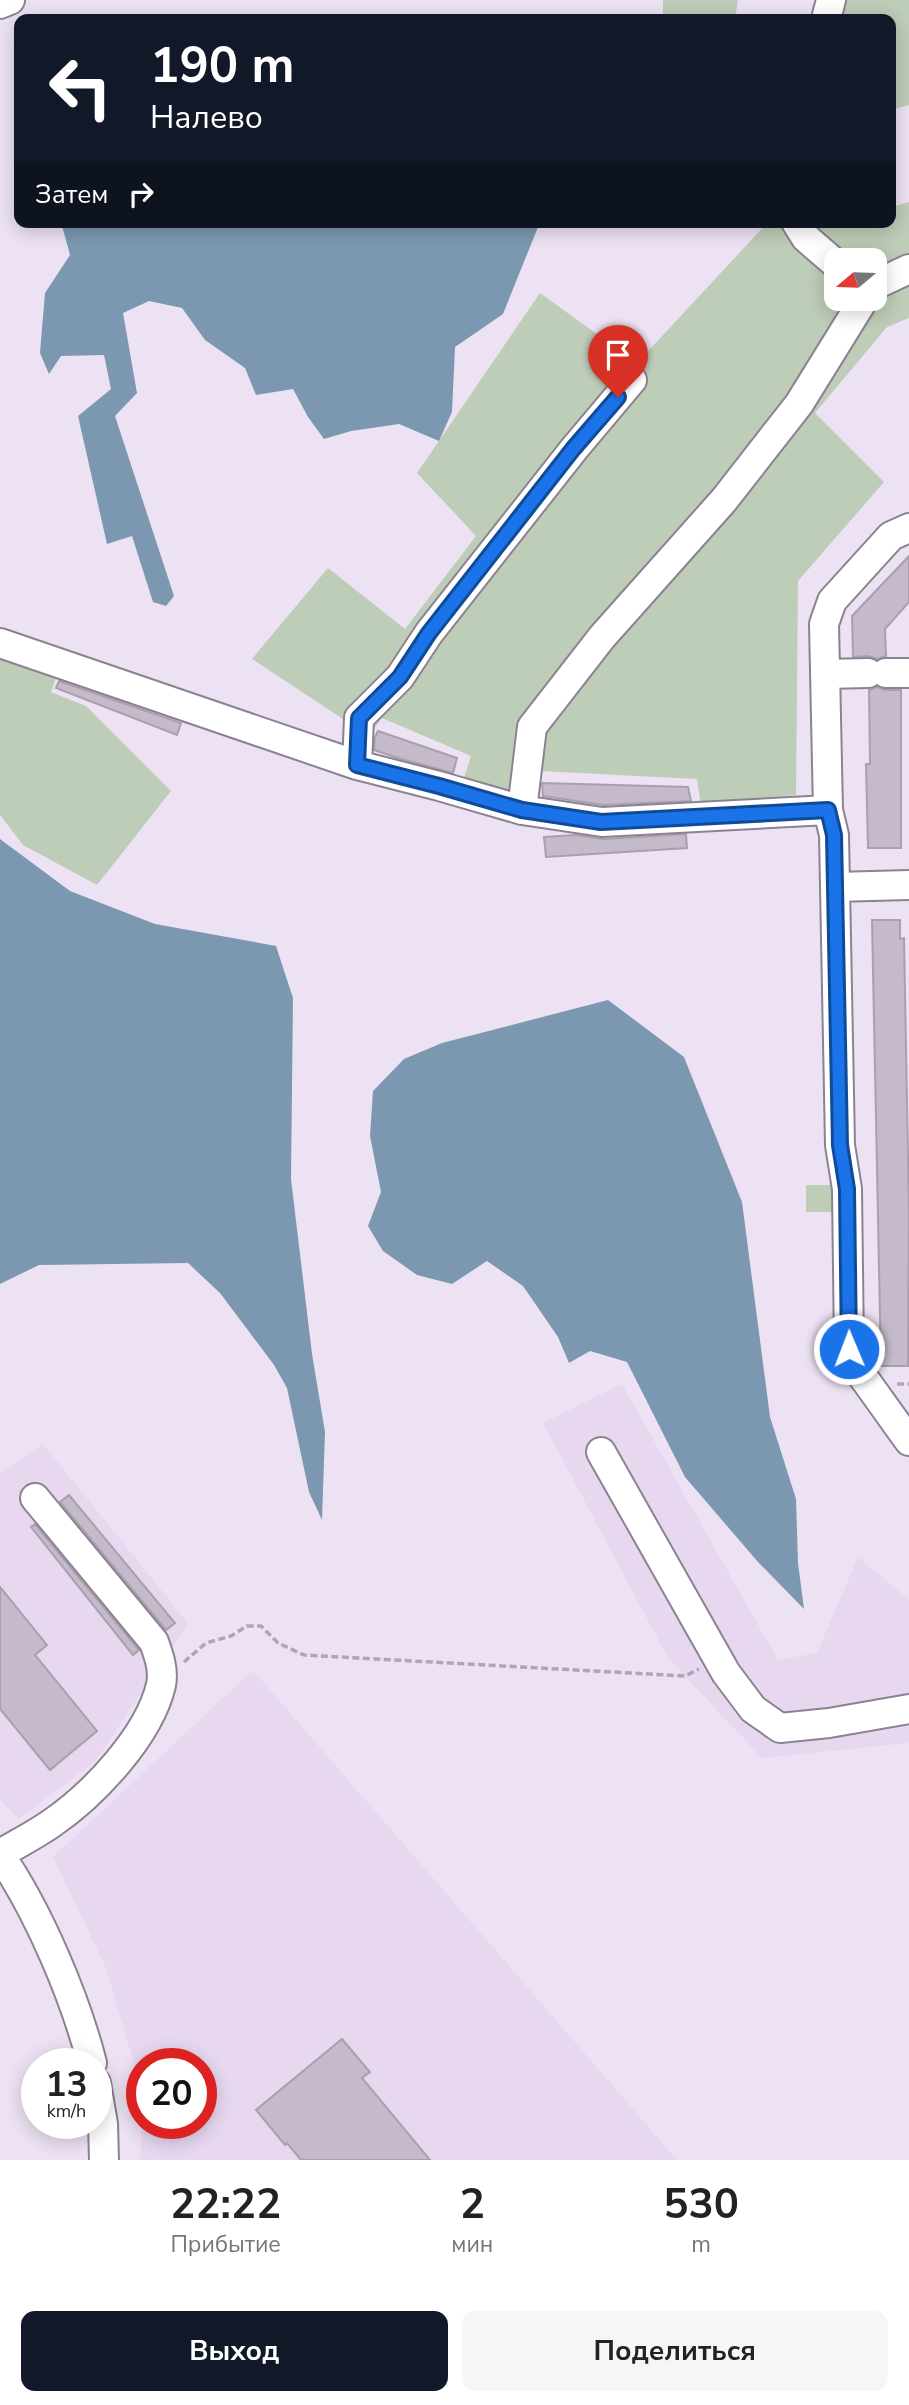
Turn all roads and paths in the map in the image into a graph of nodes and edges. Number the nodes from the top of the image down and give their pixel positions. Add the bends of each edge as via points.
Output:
1 (10, 0) edge
2 (0, 4) edge
3 (800, 228) edge
4 (824, 254) edge
5 (909, 269) edge
6 (887, 279) edge
7 (856, 312) edge
8 (632, 380) dead end
9 (909, 528) edge
10 (0, 643) edge
11 (888, 673) edge
12 (825, 674) junction
13 (357, 765) junction
14 (522, 810) junction
15 (828, 810) junction
16 (909, 886) edge
17 (835, 887) junction
18 (904, 1423) edge
19 (601, 1452) dead end
20 (36, 1498) dead end
21 (719, 1660) junction
22 (161, 1682) junction
23 (909, 1709) edge
24 (0, 1855) edge
25 (88, 2048) edge
26 (103, 2139) edge
27 (104, 2160) edge

1 - 2 street
3 - 4 street
5 - 6 street
7 - 14 street via 799,404 724,500 601,637 533,727
8 - 13 street via 429,633 400,677 359,718
9 - 12 street via 891,536 832,601 824,624
10 - 13 street
11 - 12 street
12 - 15 street
13 - 14 street
14 - 15 street via 601,822
15 - 17 street via 834,835
16 - 17 street
17 - 18 street via 849,1349 856,1367
19 - 21 street
20 - 22 street via 154,1642
21 - 22 path via 685,1676 304,1655 278,1643 261,1626 247,1626 206,1643
21 - 23 street via 753,1709 780,1728
22 - 24 street via 153,1707 129,1748 97,1784 53,1823
24 - 25 street via 53,1955
26 - 27 street

